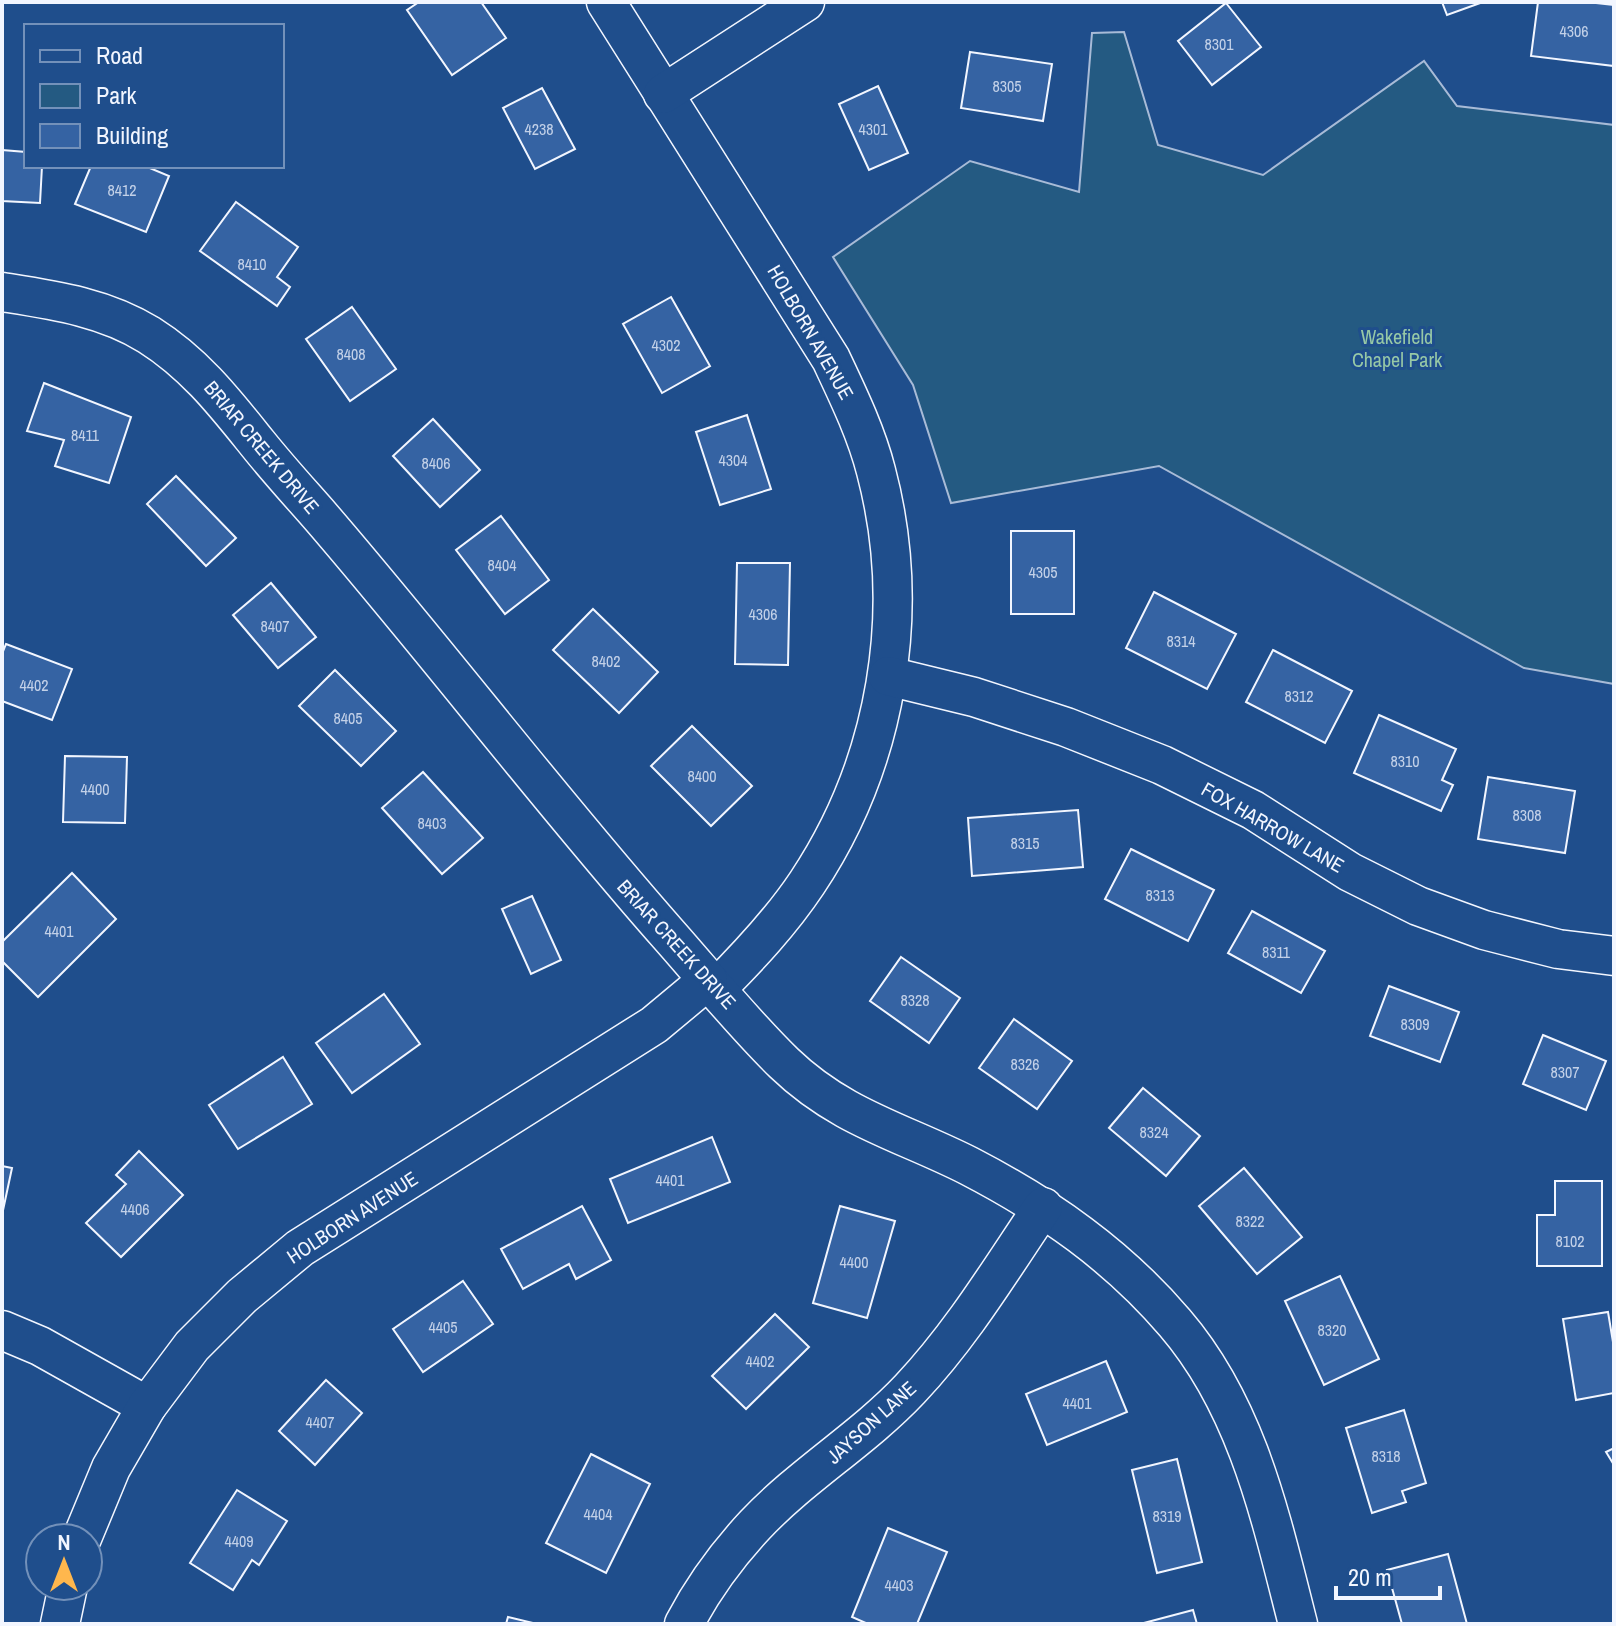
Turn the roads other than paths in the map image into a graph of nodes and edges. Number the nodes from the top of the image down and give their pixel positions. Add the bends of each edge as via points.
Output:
1 (606, 2) edge
2 (805, 2) edge
3 (663, 94) junction
4 (2, 292) edge
5 (888, 676) junction
6 (1614, 956) edge
7 (712, 985) junction
8 (1043, 1207) junction
9 (2, 1330) edge
10 (147, 1406) junction
11 (89, 1522) edge
12 (65, 1602) edge
13 (60, 1624) edge
14 (684, 1624) edge
15 (1298, 1624) edge

1 - 3 street, HOLBORN AVENUE
2 - 3 street
3 - 5 street, HOLBORN AVENUE via 831,359 856,410 888,529 893,592
4 - 7 street, BRIAR CREEK DRIVE via 82,306 123,321 209,382
5 - 6 street, FOX HARROW LANE via 1001,705 1162,765 1253,810 1350,872 1418,906 1558,949
5 - 7 street, HOLBORN AVENUE via 867,762 842,823 807,884 766,937
7 - 8 street, BRIAR CREEK DRIVE via 786,1065 829,1099
7 - 10 street, HOLBORN AVENUE via 300,1248 192,1346
8 - 14 street, JAYSON LANE via 957,1335 920,1378 856,1441 756,1524 716,1571
8 - 15 street, BRIAR CREEK DRIVE via 1134,1277 1212,1373 1265,1494
9 - 10 street
10 - 11 street, HOLBORN AVENUE via 111,1468
12 - 13 street

